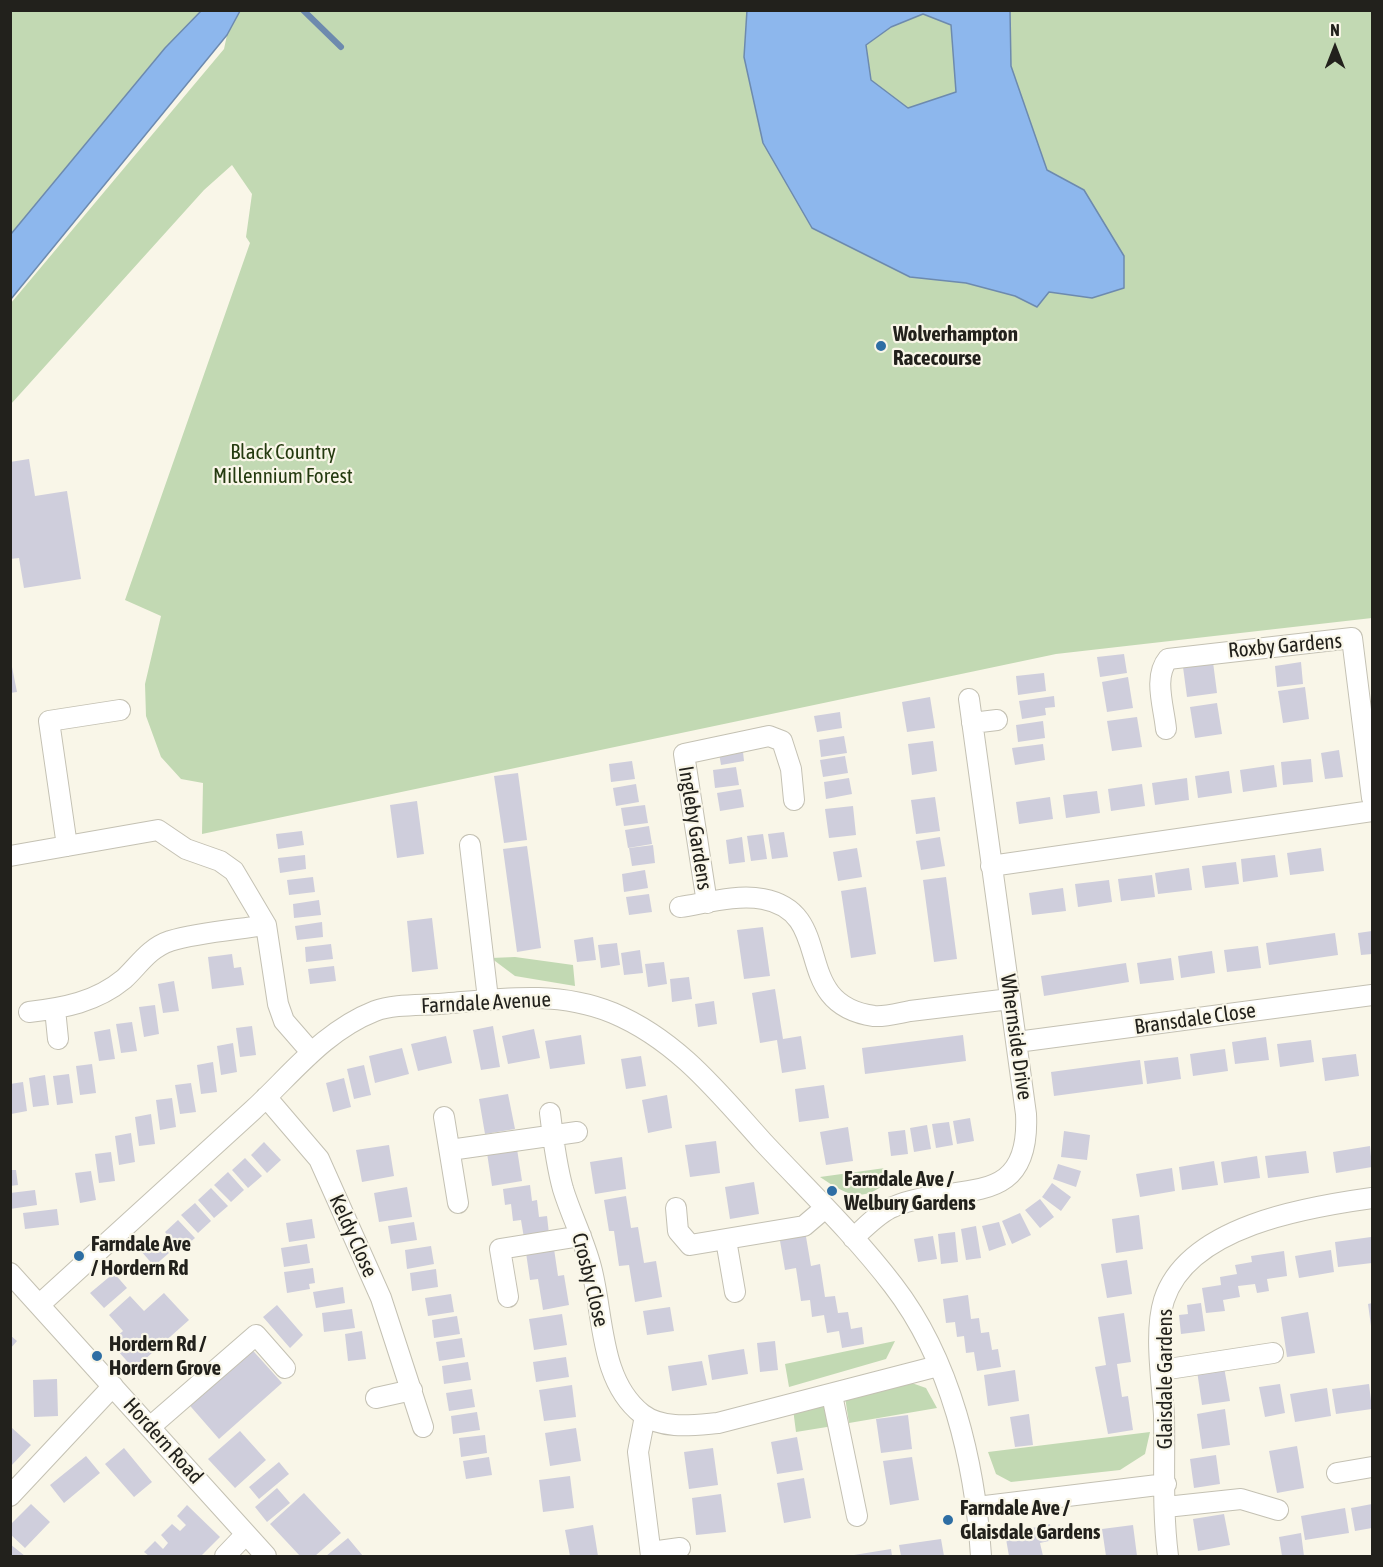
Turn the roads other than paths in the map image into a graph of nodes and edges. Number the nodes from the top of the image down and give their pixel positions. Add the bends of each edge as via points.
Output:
1 (969, 699) dead end
2 (120, 710) dead end
3 (997, 720) dead end
4 (972, 723) junction
5 (1166, 729) dead end
6 (1372, 798) edge
7 (794, 800) dead end
8 (1372, 811) edge
9 (470, 845) dead end
10 (67, 846) junction
11 (10, 856) edge
12 (991, 866) junction
13 (706, 903) junction
14 (680, 907) dead end
15 (266, 925) junction
16 (1372, 995) edge
17 (488, 999) junction
18 (1010, 999) junction
19 (54, 1009) junction
20 (29, 1012) dead end
21 (58, 1039) dead end
22 (1017, 1042) junction
23 (311, 1052) junction
24 (266, 1097) junction
25 (550, 1113) dead end
26 (444, 1117) dead end
27 (577, 1132) dead end
28 (553, 1135) junction
29 (450, 1150) junction
30 (1372, 1198) edge
31 (458, 1203) dead end
32 (676, 1209) dead end
33 (824, 1209) junction
34 (581, 1236) junction
35 (853, 1238) junction
36 (726, 1240) junction
37 (10, 1273) edge
38 (735, 1292) dead end
39 (508, 1297) dead end
40 (39, 1305) junction
41 (1273, 1353) dead end
42 (938, 1366) junction
43 (285, 1368) dead end
44 (1162, 1370) junction
45 (113, 1386) junction
46 (412, 1390) junction
47 (832, 1395) junction
48 (376, 1398) dead end
49 (645, 1416) junction
50 (150, 1427) junction
51 (423, 1427) dead end
52 (1372, 1467) edge
53 (1337, 1473) dead end
54 (1166, 1484) junction
55 (10, 1496) edge
56 (977, 1507) junction
57 (1166, 1507) junction
58 (1278, 1510) dead end
59 (857, 1516) dead end
60 (246, 1534) junction
61 (680, 1548) dead end
62 (651, 1554) edge
63 (225, 1557) edge
64 (266, 1557) edge
65 (981, 1557) edge
66 (1168, 1557) edge

1 - 4 street, Whernside Drive
2 - 10 street via 49,722
3 - 4 street
4 - 12 street, Whernside Drive
5 - 6 street, Roxby Gardens via 1160,682 1161,668 1168,659 1352,638
7 - 13 street, Ingleby Gardens via 791,769 782,741 769,736 684,754
8 - 12 street
9 - 17 street
10 - 11 street
10 - 15 street via 158,830 186,849 220,861 234,871
12 - 18 street, Whernside Drive
13 - 14 street, Ingleby Gardens
13 - 18 street, Ingleby Gardens via 748,898 782,906 807,931 824,987 836,1000 875,1016
15 - 19 street via 169,941 147,954 100,997
15 - 23 street via 284,1021
16 - 22 street, Bransdale Close
17 - 23 street, Farndale Avenue via 380,1009 344,1026
17 - 33 street, Farndale Avenue via 575,1001 639,1025 690,1061
18 - 22 street, Whernside Drive
19 - 20 street
19 - 21 street
22 - 35 street, Whernside Drive via 1027,1137 1025,1153 1017,1166 993,1186 893,1207
23 - 24 street, Farndale Avenue
24 - 40 street, Farndale Avenue
24 - 46 street, Keldy Close via 319,1159 381,1298
25 - 28 street, Crosby Close
26 - 29 street
27 - 28 street
28 - 29 street
28 - 34 street, Crosby Close via 564,1190
29 - 31 street
30 - 44 street, Glaisdale Gardens via 1333,1203 1252,1225 1221,1239 1197,1256 1165,1299 1161,1317
32 - 36 street via 678,1231 690,1245
33 - 35 street, Farndale Avenue
33 - 36 street via 804,1226
34 - 39 street via 500,1249
34 - 49 street, Crosby Close via 591,1267 609,1363 630,1403
35 - 42 street, Farndale Avenue via 894,1287
36 - 38 street
37 - 40 street, Hordern Road
40 - 45 street, Hordern Road
41 - 44 street
42 - 47 street
42 - 56 street, Farndale Avenue via 954,1407
43 - 50 street via 256,1335
44 - 54 street, Glaisdale Gardens
45 - 50 street, Hordern Road
45 - 55 street
46 - 48 street
46 - 51 street, Keldy Close
47 - 49 street via 718,1423 684,1426
47 - 59 street
49 - 62 street via 638,1452
50 - 60 street, Hordern Road
52 - 53 street
54 - 56 street
54 - 57 street, Glaisdale Gardens
56 - 65 street, Farndale Avenue
57 - 58 street via 1241,1499
57 - 66 street, Glaisdale Gardens
60 - 63 street
60 - 64 street, Hordern Road
61 - 62 street

